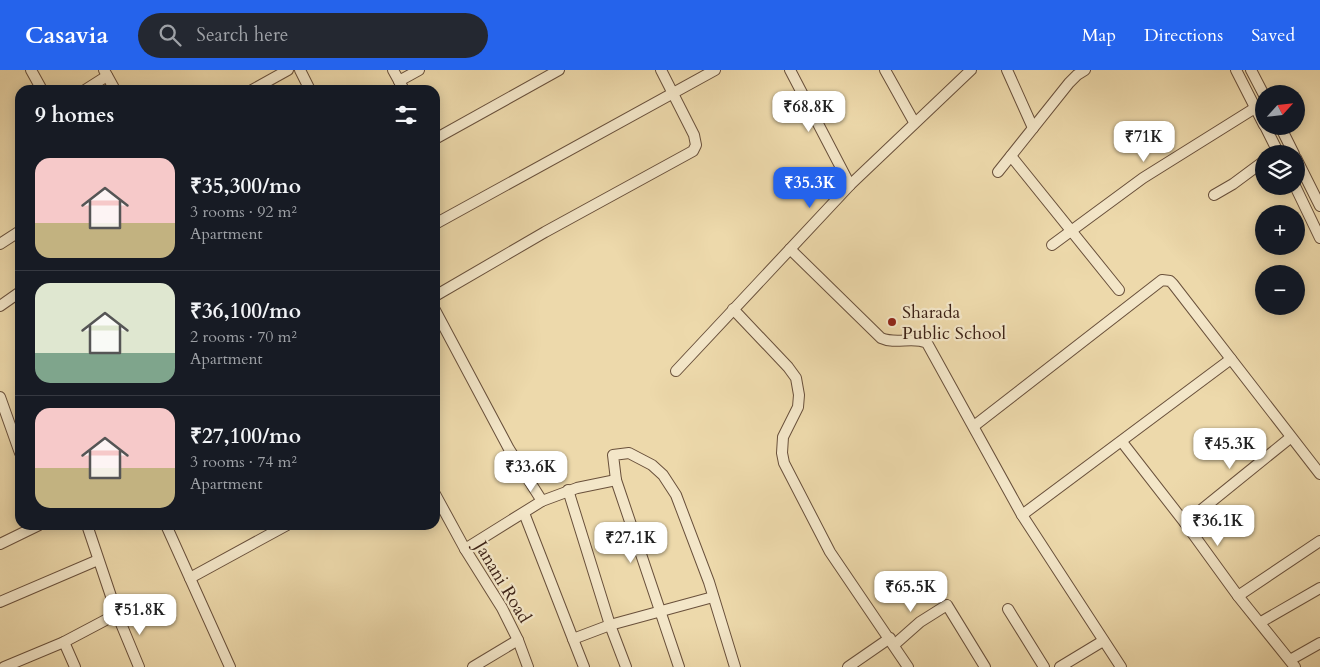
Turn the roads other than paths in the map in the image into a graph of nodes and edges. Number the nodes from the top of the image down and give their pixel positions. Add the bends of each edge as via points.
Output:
1 (31, 70) edge
2 (288, 70) edge
3 (300, 70) edge
4 (393, 70) edge
5 (419, 70) edge
6 (559, 70) edge
7 (661, 70) edge
8 (714, 70) edge
9 (790, 70) edge
10 (885, 70) edge
11 (971, 70) edge
12 (1007, 70) edge
13 (1085, 70) edge
14 (1236, 70) edge
15 (1251, 70) edge
16 (105, 73) edge
17 (39, 85) edge
18 (91, 85) edge
19 (112, 85) edge
20 (261, 85) edge
21 (308, 85) edge
22 (401, 85) edge
23 (403, 85) edge
24 (1259, 85) edge
25 (673, 93) junction
26 (1255, 108) joint
27 (914, 122) junction
28 (1033, 128) junction
29 (440, 137) edge
30 (1011, 156) junction
31 (1255, 168) edge
32 (998, 172) dead end
33 (1305, 176) edge
34 (850, 185) junction
35 (1214, 195) dead end
36 (1299, 195) edge
37 (1320, 206) edge
38 (440, 221) edge
39 (1071, 230) junction
40 (15, 234) edge
41 (1320, 238) edge
42 (0, 244) edge
43 (1052, 245) dead end
44 (790, 249) junction
45 (1119, 290) dead end
46 (440, 293) edge
47 (15, 296) edge
48 (0, 306) edge
49 (733, 309) junction
50 (440, 319) edge
51 (1230, 359) junction
52 (676, 371) dead end
53 (0, 397) edge
54 (974, 426) junction
55 (1290, 438) junction
56 (15, 439) edge
57 (1122, 442) junction
58 (1320, 474) edge
59 (616, 480) junction
60 (568, 490) junction
61 (542, 501) junction
62 (440, 503) edge
63 (524, 513) junction
64 (1022, 515) junction
65 (1185, 523) junction
66 (29, 530) edge
67 (88, 530) edge
68 (168, 530) edge
69 (278, 530) edge
70 (1320, 541) edge
71 (0, 544) edge
72 (465, 549) junction
73 (98, 560) junction
74 (190, 578) junction
75 (1320, 588) edge
76 (1238, 596) junction
77 (714, 597) junction
78 (0, 602) edge
79 (1008, 609) dead end
80 (660, 612) junction
81 (117, 614) junction
82 (1261, 622) junction
83 (610, 625) junction
84 (573, 639) junction
85 (518, 640) junction
86 (1103, 640) junction
87 (64, 642) junction
88 (892, 642) junction
89 (1320, 643) edge
90 (1293, 664) edge
91 (11, 666) edge
92 (75, 667) edge
93 (139, 667) edge
94 (230, 667) edge
95 (473, 667) edge
96 (528, 667) edge
97 (584, 667) edge
98 (626, 667) edge
99 (679, 667) edge
100 (736, 667) edge
101 (848, 667) edge
102 (908, 667) edge
103 (986, 667) edge
104 (1044, 667) edge
105 (1060, 667) edge
106 (1121, 667) edge

1 - 17 street
2 - 20 street
3 - 21 street
4 - 22 street
5 - 23 street
6 - 29 street
7 - 25 street
8 - 25 street
9 - 34 street
10 - 27 street
11 - 27 street
12 - 28 street
13 - 28 street via 1069,83
14 - 26 street
15 - 24 street
16 - 18 street
16 - 19 street
25 - 38 street
25 - 46 street via 694,135 696,145 693,151
26 - 39 street via 1143,178
27 - 34 street
28 - 30 street
30 - 32 street
30 - 39 street
31 - 35 street
33 - 37 street
34 - 44 street
36 - 41 street
39 - 43 street
39 - 45 street
40 - 42 street
44 - 49 street
44 - 54 street via 880,338 893,342 917,340 927,343
47 - 48 street
49 - 52 street
49 - 88 street via 796,378 798,407 783,437 784,463 830,552
50 - 61 street via 509,449
51 - 54 street via 1173,284 1162,280
51 - 55 street
51 - 57 street
53 - 56 street
54 - 64 street
55 - 58 street
55 - 65 street
57 - 64 street
57 - 65 street
59 - 60 street
59 - 77 street via 613,455 629,453 663,475 676,495
59 - 80 street
60 - 61 street
60 - 83 street
61 - 63 street
62 - 72 street, Janani Road
63 - 72 street
63 - 84 street
64 - 86 street
65 - 76 street
66 - 71 street
67 - 73 street
68 - 74 street
69 - 74 street
70 - 76 street
72 - 85 street, Janani Road
73 - 78 street
73 - 81 street
74 - 94 street
75 - 82 street
76 - 82 street
77 - 80 street
77 - 100 street
79 - 104 street
80 - 83 street
80 - 99 street
81 - 87 street
81 - 93 street
82 - 90 street
83 - 84 street
83 - 98 street
84 - 97 street
85 - 95 street, Janani Road
85 - 96 street
86 - 105 street
86 - 106 street
87 - 91 street
87 - 92 street
88 - 101 street
88 - 102 street
88 - 103 street via 947,606
89 - 90 street

